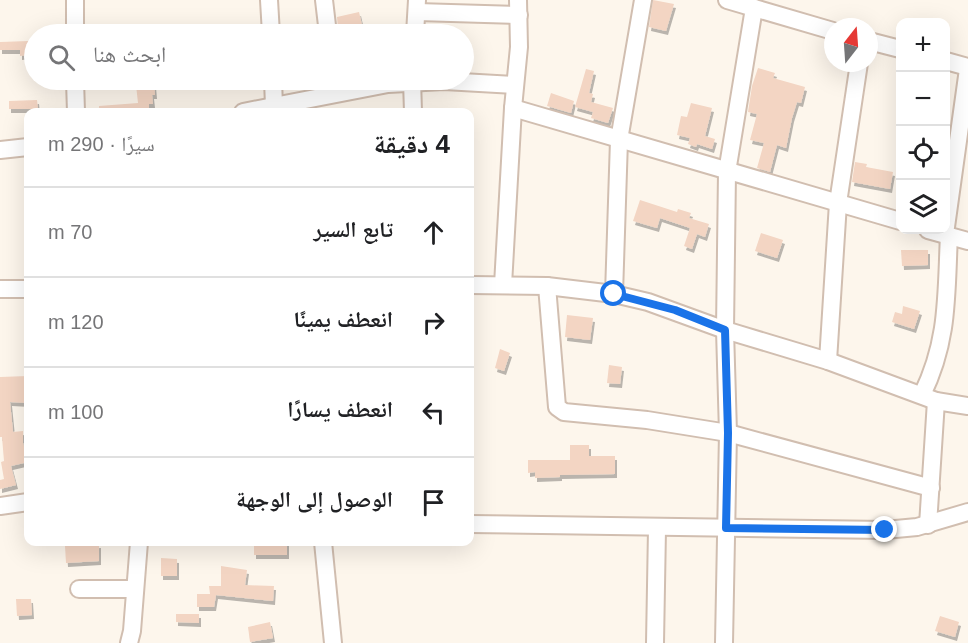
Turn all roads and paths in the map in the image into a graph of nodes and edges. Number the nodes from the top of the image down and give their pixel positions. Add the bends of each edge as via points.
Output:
1 (75, 0) edge
2 (269, 0) edge
3 (324, 0) edge
4 (643, 0) edge
5 (727, 0) edge
6 (417, 6) edge
7 (518, 8) edge
8 (754, 8) junction
9 (75, 24) edge
10 (270, 24) edge
11 (327, 24) edge
12 (416, 24) edge
13 (824, 28) edge
14 (878, 44) edge
15 (896, 49) edge
16 (950, 63) edge
17 (968, 68) edge
18 (858, 72) edge
19 (474, 83) edge
20 (516, 85) junction
21 (75, 90) edge
22 (268, 90) edge
23 (332, 90) edge
24 (412, 90) edge
25 (317, 105) edge
26 (76, 108) edge
27 (260, 108) edge
28 (282, 108) edge
29 (413, 108) edge
30 (513, 108) junction
31 (619, 140) junction
32 (24, 147) edge
33 (0, 150) edge
34 (727, 172) junction
35 (950, 181) edge
36 (838, 203) junction
37 (896, 220) edge
38 (942, 234) edge
39 (950, 234) edge
40 (968, 241) edge
41 (474, 285) edge
42 (503, 285) junction
43 (547, 286) junction
44 (0, 289) edge
45 (24, 289) edge
46 (614, 294) junction
47 (725, 330) junction
48 (828, 361) junction
49 (929, 398) junction
50 (968, 406) edge
51 (728, 433) junction
52 (931, 488) junction
53 (24, 503) edge
54 (0, 506) edge
55 (968, 512) edge
56 (474, 525) edge
57 (928, 525) junction
58 (657, 528) junction
59 (726, 528) junction
60 (139, 546) edge
61 (323, 546) edge
62 (79, 589) dead end
63 (135, 590) junction
64 (129, 643) edge
65 (333, 643) edge
66 (655, 643) edge
67 (724, 643) edge

1 - 9 street
2 - 10 street
3 - 11 street
4 - 31 street
5 - 8 street
6 - 7 street
6 - 12 street
7 - 20 street
8 - 13 street
8 - 34 street
14 - 15 street
16 - 17 street
17 - 35 street
18 - 36 street
19 - 20 street
20 - 30 street
21 - 26 street
22 - 27 street
23 - 25 street
24 - 29 street
25 - 28 street
30 - 31 street
30 - 42 street
31 - 34 street
31 - 46 street
32 - 33 street
34 - 36 street
34 - 47 street
36 - 37 street
36 - 48 street
38 - 49 street via 945,328
39 - 40 street
41 - 42 street
42 - 43 street
43 - 46 street
43 - 51 street via 560,410
44 - 45 street
46 - 47 street via 675,310
47 - 48 street
47 - 51 street
48 - 49 street
49 - 50 street
49 - 52 street
51 - 52 street
51 - 59 street
52 - 57 street
53 - 54 street
55 - 57 street
56 - 58 street
57 - 59 street via 885,530
58 - 59 street
58 - 66 street
59 - 67 street
60 - 63 street
61 - 65 street
62 - 63 street
63 - 64 street

